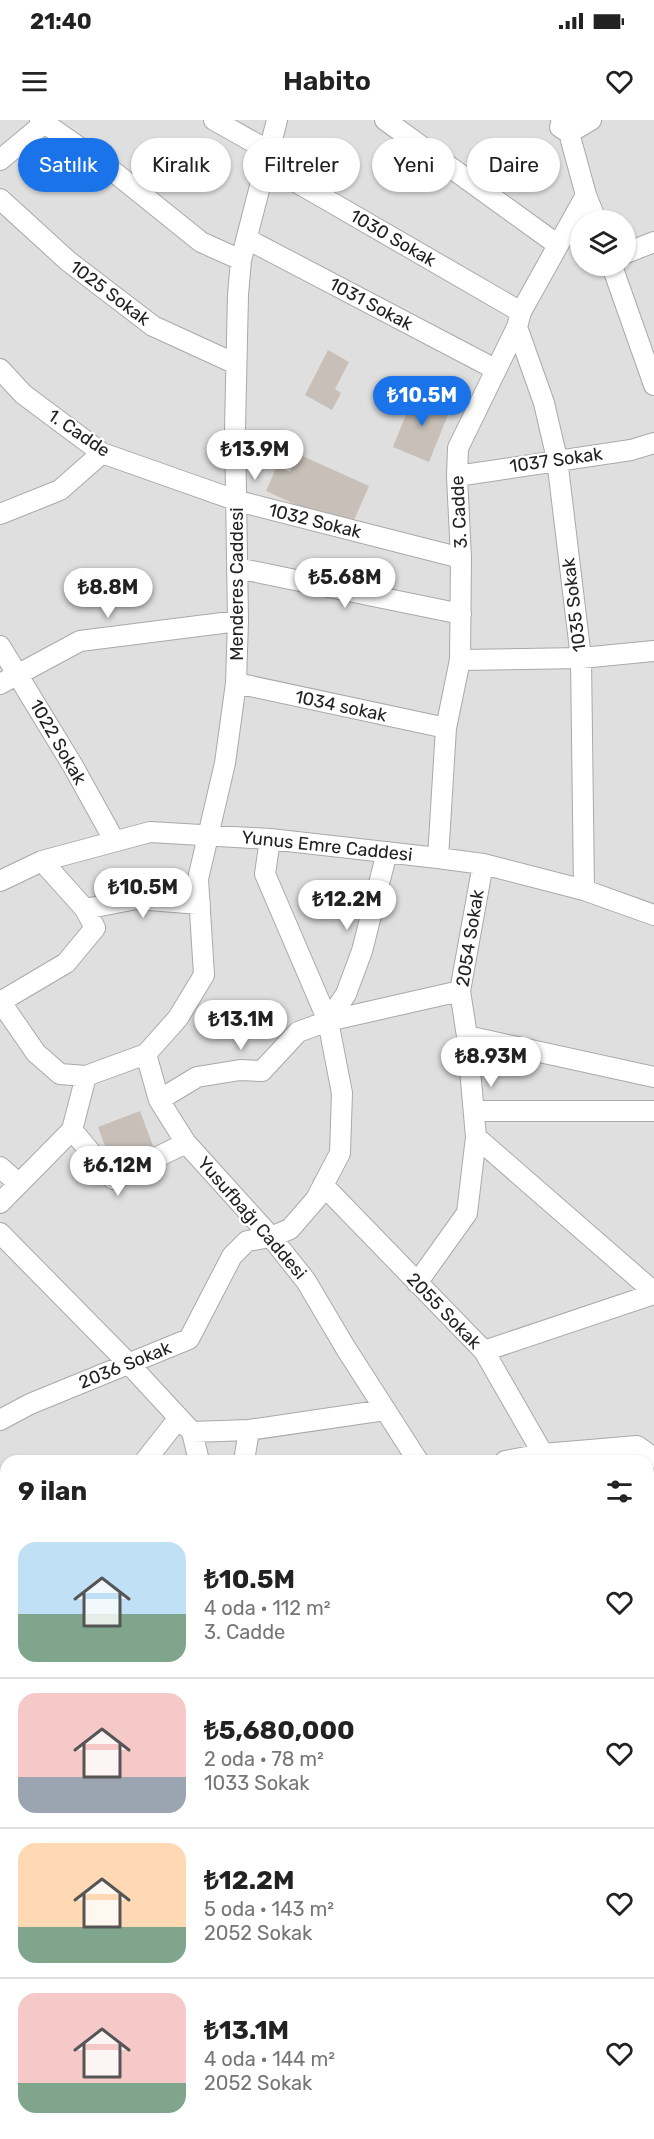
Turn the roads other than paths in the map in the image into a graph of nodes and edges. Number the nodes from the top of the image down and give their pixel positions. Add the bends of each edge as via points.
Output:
1 (214, 120) edge
2 (277, 120) edge
3 (385, 120) edge
4 (549, 120) edge
5 (591, 120) edge
6 (44, 121) edge
7 (565, 126) edge
8 (272, 138) edge
9 (243, 141) edge
10 (0, 160) edge
11 (259, 192) edge
12 (320, 192) edge
13 (586, 195) junction
14 (0, 199) edge
15 (592, 210) edge
16 (247, 239) junction
17 (654, 242) edge
18 (558, 245) junction
19 (636, 249) edge
20 (242, 260) junction
21 (616, 276) edge
22 (519, 320) junction
23 (236, 364) junction
24 (0, 369) edge
25 (495, 369) junction
26 (654, 385) edge
27 (654, 443) edge
28 (102, 453) junction
29 (557, 459) junction
30 (457, 476) junction
31 (238, 501) junction
32 (0, 513) edge
33 (461, 558) junction
34 (237, 568) junction
35 (461, 614) junction
36 (238, 621) junction
37 (0, 646) edge
38 (654, 651) edge
39 (581, 658) junction
40 (460, 660) junction
41 (18, 673) junction
42 (236, 683) junction
43 (0, 684) edge
44 (446, 728) junction
45 (210, 835) junction
46 (270, 839) junction
47 (114, 840) junction
48 (387, 852) junction
49 (438, 858) junction
50 (42, 861) junction
51 (483, 864) junction
52 (0, 881) edge
53 (584, 890) junction
54 (200, 904) junction
55 (85, 909) junction
56 (654, 915) edge
57 (460, 992) junction
58 (0, 1002) edge
59 (328, 1021) junction
60 (467, 1036) junction
61 (146, 1054) junction
62 (86, 1076) junction
63 (654, 1077) edge
64 (159, 1100) junction
65 (474, 1111) junction
66 (654, 1111) edge
67 (72, 1130) junction
68 (476, 1137) junction
69 (186, 1143) junction
70 (0, 1167) edge
71 (19, 1184) junction
72 (323, 1185) junction
73 (0, 1203) edge
74 (0, 1233) edge
75 (271, 1238) junction
76 (417, 1283) junction
77 (654, 1293) edge
78 (484, 1351) junction
79 (129, 1364) junction
80 (385, 1410) junction
81 (0, 1420) edge
82 (185, 1426) junction
83 (249, 1430) junction
84 (543, 1454) junction
85 (152, 1455) edge
86 (197, 1455) edge
87 (245, 1455) edge
88 (414, 1455) edge
89 (538, 1455) edge
90 (650, 1455) edge

1 - 9 street, 1030 Sokak
2 - 8 street, Menderes Caddesi
3 - 18 street
4 - 7 street
5 - 7 street
6 - 10 street
6 - 20 street via 201,242
7 - 13 street
11 - 16 street, Menderes Caddesi
12 - 22 street, 1030 Sokak
13 - 15 street
13 - 18 street, 3. Cadde
14 - 23 street, 1025 Sokak via 68,261 153,326
16 - 20 street, Menderes Caddesi
16 - 25 street, 1031 Sokak
17 - 19 street
18 - 22 street, 3. Cadde
20 - 23 street, Menderes Caddesi
21 - 26 street
22 - 25 street, 3. Cadde
22 - 29 street, 1035 Sokak
23 - 31 street, Menderes Caddesi
24 - 28 street, 1. Cadde via 23,394
25 - 30 street, 3. Cadde via 458,448
27 - 29 street, 1037 Sokak via 631,450
28 - 31 street, 1. Cadde
28 - 32 street via 60,489
29 - 30 street, 1037 Sokak
29 - 39 street, 1035 Sokak
30 - 33 street, 3. Cadde
31 - 33 street, 1032 Sokak
31 - 34 street, Menderes Caddesi
33 - 35 street, 3. Cadde
34 - 35 street
34 - 36 street, Menderes Caddesi
35 - 40 street, 3. Cadde
36 - 41 street via 80,641
36 - 42 street, Menderes Caddesi
37 - 41 street, 1022 Sokak
38 - 39 street
39 - 40 street
39 - 53 street, 1035 Sokak
40 - 44 street, 3. Cadde
41 - 43 street
41 - 47 street, 1022 Sokak
42 - 44 street, 1034 sokak
42 - 45 street, Menderes Caddesi
44 - 49 street, 3. Cadde
45 - 46 street, Yunus Emre Caddesi
45 - 47 street, Yunus Emre Caddesi via 150,832
45 - 54 street via 198,879
46 - 48 street, Yunus Emre Caddesi
46 - 59 street, 2036 Sokak via 265,874
47 - 50 street, Yunus Emre Caddesi
48 - 49 street, Yunus Emre Caddesi
48 - 59 street via 362,951 345,994
49 - 51 street, Yunus Emre Caddesi
50 - 52 street, Yunus Emre Caddesi
50 - 55 street
51 - 53 street, Yunus Emre Caddesi
51 - 57 street, 2054 Sokak
53 - 56 street, Yunus Emre Caddesi
54 - 55 street via 136,899
54 - 61 street via 204,975 178,1018
55 - 58 street via 95,928 66,963
57 - 59 street
57 - 60 street, 2054 Sokak
58 - 62 street via 36,1053 60,1074
59 - 64 street via 298,1032 262,1071 240,1070 197,1077
59 - 72 street, 2036 Sokak via 342,1093 340,1153
60 - 63 street
60 - 65 street, 2054 Sokak
61 - 62 street
61 - 64 street, Yusufbağı Caddesi
62 - 67 street
64 - 69 street, Yusufbağı Caddesi
65 - 66 street
65 - 68 street, 2054 Sokak
67 - 69 street via 113,1179
67 - 71 street
68 - 76 street, 2054 Sokak via 467,1213
68 - 77 street
69 - 75 street, Yusufbağı Caddesi
70 - 71 street
71 - 73 street
72 - 75 street, 2036 Sokak via 290,1228
72 - 76 street, 2055 Sokak
74 - 79 street
75 - 79 street, 2036 Sokak via 247,1241 232,1257 189,1339
75 - 80 street, Yusufbağı Caddesi via 306,1281
76 - 78 street, 2055 Sokak
77 - 78 street
78 - 84 street, 2055 Sokak
79 - 81 street, 2036 Sokak
79 - 82 street
80 - 83 street
80 - 88 street, Yusufbağı Caddesi
82 - 83 street
82 - 85 street
82 - 86 street
83 - 87 street
84 - 89 street
84 - 90 street via 637,1446

